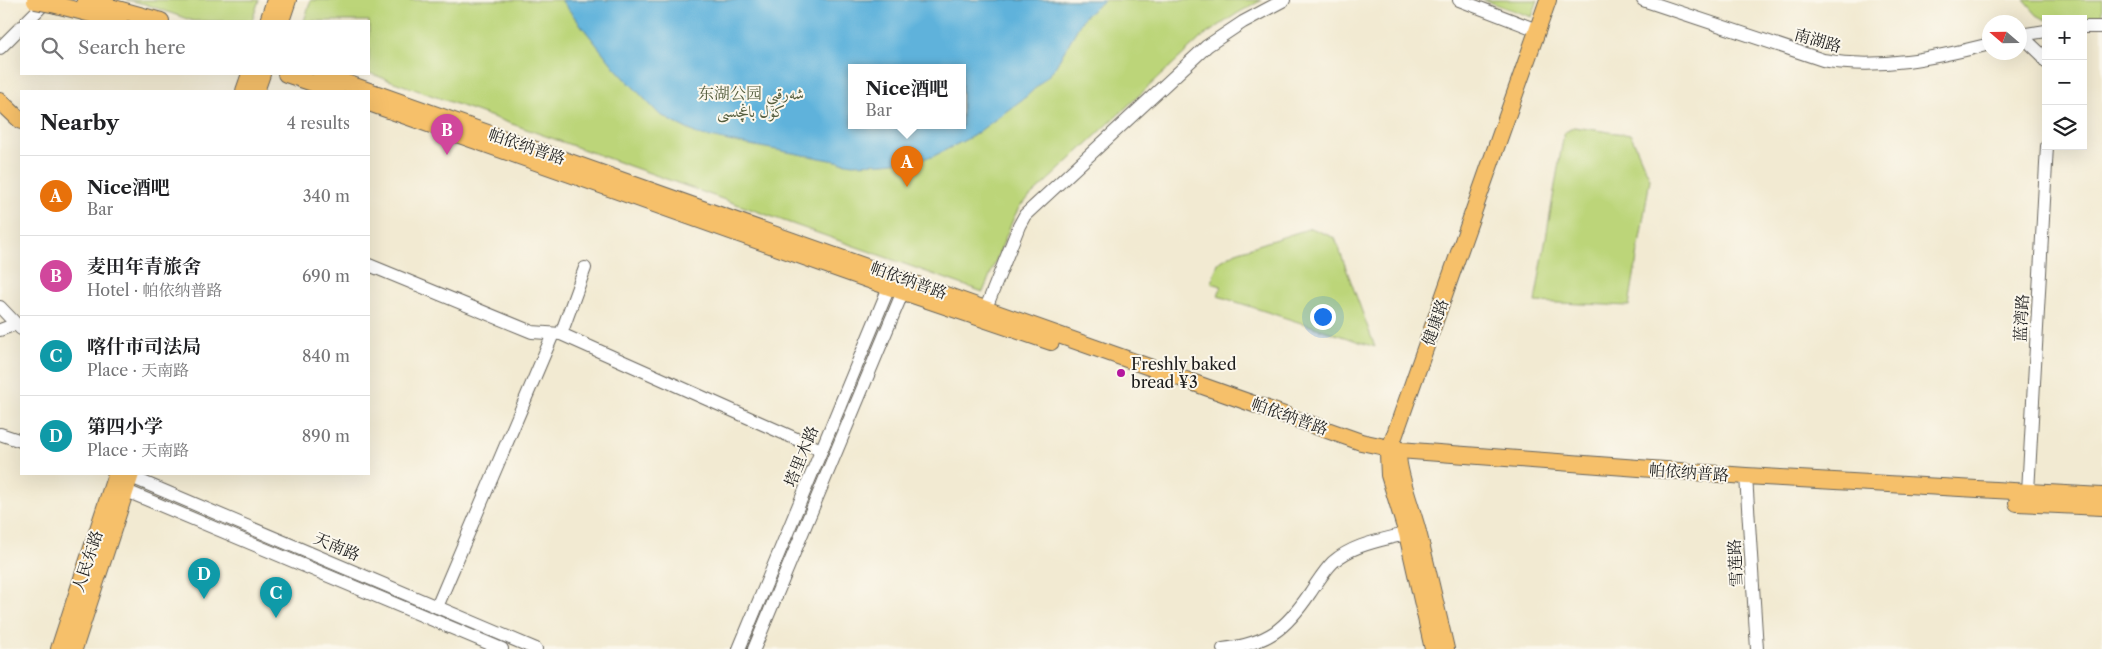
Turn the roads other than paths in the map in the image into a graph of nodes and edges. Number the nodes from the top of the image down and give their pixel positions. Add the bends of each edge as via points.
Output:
1 (34, 0) edge
2 (85, 0) edge
3 (275, 0) edge
4 (288, 0) edge
5 (1284, 0) edge
6 (1459, 0) edge
7 (1548, 0) edge
8 (1555, 0) edge
9 (1643, 0) edge
10 (52, 3) edge
11 (28, 20) edge
12 (115, 20) edge
13 (157, 20) edge
14 (268, 20) edge
15 (281, 20) edge
16 (20, 28) edge
17 (1537, 30) junction
18 (2042, 32) edge
19 (2027, 34) edge
20 (2027, 41) edge
21 (1982, 46) edge
22 (0, 48) edge
23 (2045, 60) edge
24 (250, 75) edge
25 (262, 75) edge
26 (289, 75) edge
27 (324, 75) edge
28 (244, 90) edge
29 (256, 90) edge
30 (333, 90) edge
31 (365, 90) edge
32 (370, 92) edge
33 (0, 101) edge
34 (370, 103) edge
35 (20, 121) edge
36 (2047, 150) edge
37 (370, 265) edge
38 (585, 268) dead end
39 (898, 283) junction
40 (0, 307) edge
41 (986, 308) junction
42 (18, 327) edge
43 (0, 330) edge
44 (557, 334) junction
45 (0, 434) edge
46 (20, 441) edge
47 (821, 450) junction
48 (1394, 453) junction
49 (123, 479) edge
50 (1747, 481) junction
51 (2028, 492) junction
52 (2102, 496) edge
53 (2102, 507) edge
54 (1412, 532) junction
55 (437, 607) junction
56 (59, 649) edge
57 (74, 649) edge
58 (502, 649) edge
59 (536, 649) edge
60 (739, 649) edge
61 (754, 649) edge
62 (1223, 649) edge
63 (1434, 649) edge
64 (1446, 649) edge
65 (1757, 649) edge

1 - 10 main road, bridge
2 - 13 main road
3 - 14 main road
4 - 15 main road
5 - 41 street via 1207,46 1030,210 1018,226
6 - 17 street
7 - 17 main road, 健康路
8 - 48 main road, 健康路
9 - 21 street, 南湖路 via 1823,60 1849,65 1907,62
10 - 11 street
10 - 12 main road
16 - 22 street
17 - 48 main road, 健康路
18 - 19 street
20 - 23 street
24 - 28 main road
25 - 29 main road
26 - 30 main road
27 - 31 main road, 帕依纳普路
32 - 39 main road, 帕依纳普路
33 - 35 main road
34 - 39 main road, 帕依纳普路
36 - 51 street, 蓝湾路
37 - 44 street via 532,332
38 - 44 street
39 - 41 main road, 帕依纳普路
39 - 47 street, 塔里木路
39 - 48 main road, 帕依纳普路 via 1043,340
39 - 61 street, 塔里木路
40 - 42 street
41 - 48 main road, 帕依纳普路
42 - 43 street
44 - 47 street
44 - 55 street
45 - 46 street
47 - 60 street, 塔里木路
48 - 50 main road, 帕依纳普路
48 - 54 main road, 健康路 via 1389,475
49 - 55 street, 天南路
49 - 56 main road, 人民东路
49 - 57 main road, 人民东路
49 - 58 street, 天南路
50 - 51 main road, 帕依纳普路
50 - 53 main road, 帕依纳普路
50 - 65 street, 雪莲路
51 - 52 main road, 帕依纳普路
54 - 62 street via 1354,548 1333,563 1286,624 1268,638
54 - 63 main road, 健康路
54 - 64 main road, 健康路
55 - 59 street, 天南路

